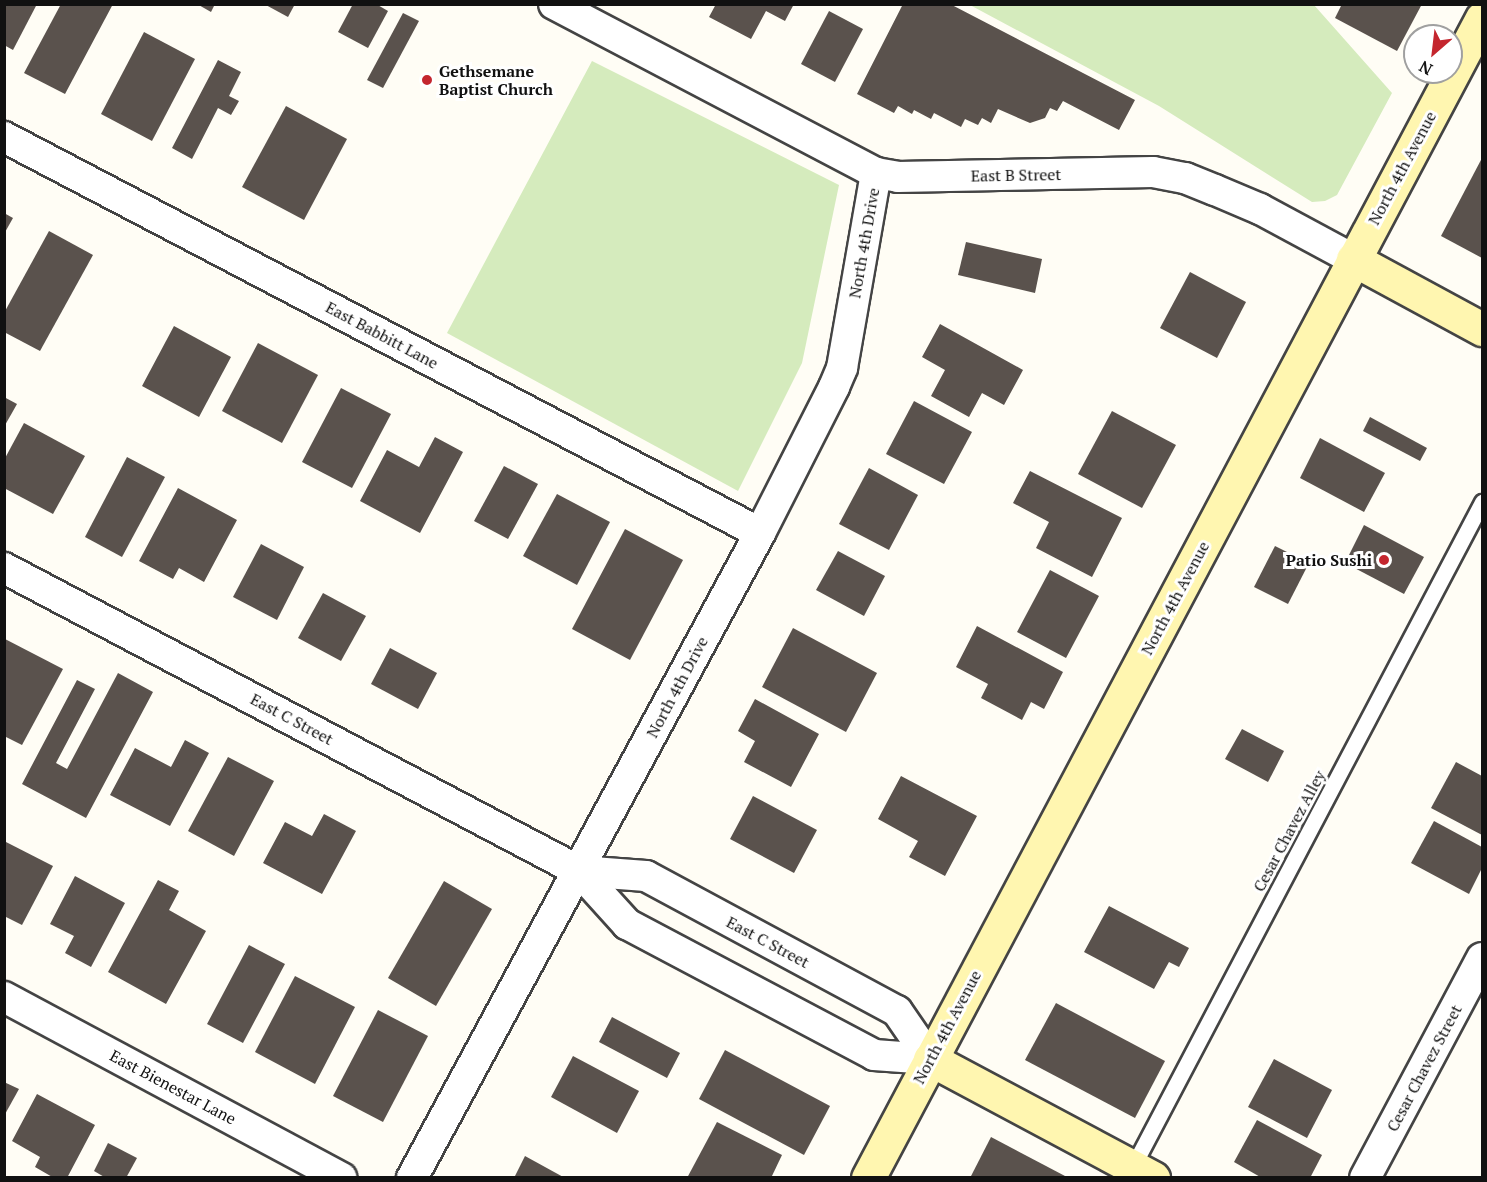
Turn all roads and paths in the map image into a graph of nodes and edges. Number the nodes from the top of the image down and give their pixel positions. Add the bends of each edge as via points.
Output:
1 (554, 4) edge
2 (1482, 18) edge
3 (4, 137) edge
4 (876, 173) junction
5 (1353, 259) junction
6 (1482, 329) edge
7 (1482, 502) edge
8 (760, 533) junction
9 (4, 568) edge
10 (579, 871) junction
11 (1482, 958) edge
12 (4, 997) edge
13 (930, 1059) junction
14 (1138, 1174) edge
15 (341, 1178) edge
16 (412, 1178) edge
17 (868, 1178) edge
18 (1365, 1178) edge

1 - 4 street, East B Street
2 - 5 street, North 4th Avenue
3 - 8 street, East Babbitt Lane
4 - 5 street, East B Street via 898,177 1153,172 1185,178 1260,209
4 - 8 street, North 4th Drive via 842,368
5 - 6 street, East B Street
5 - 13 street, North 4th Avenue
7 - 14 lane, Cesar Chavez Alley
8 - 10 street, North 4th Drive
9 - 10 street, East C Street
10 - 13 street, East C Street via 627,924 874,1055
10 - 13 street, East C Street via 646,876 667,887 897,1011
10 - 16 street, North 4th Drive
11 - 18 street, Cesar Chavez Street
12 - 15 street, East Bienestar Lane
13 - 14 street, East C Street
13 - 17 street, North 4th Avenue

